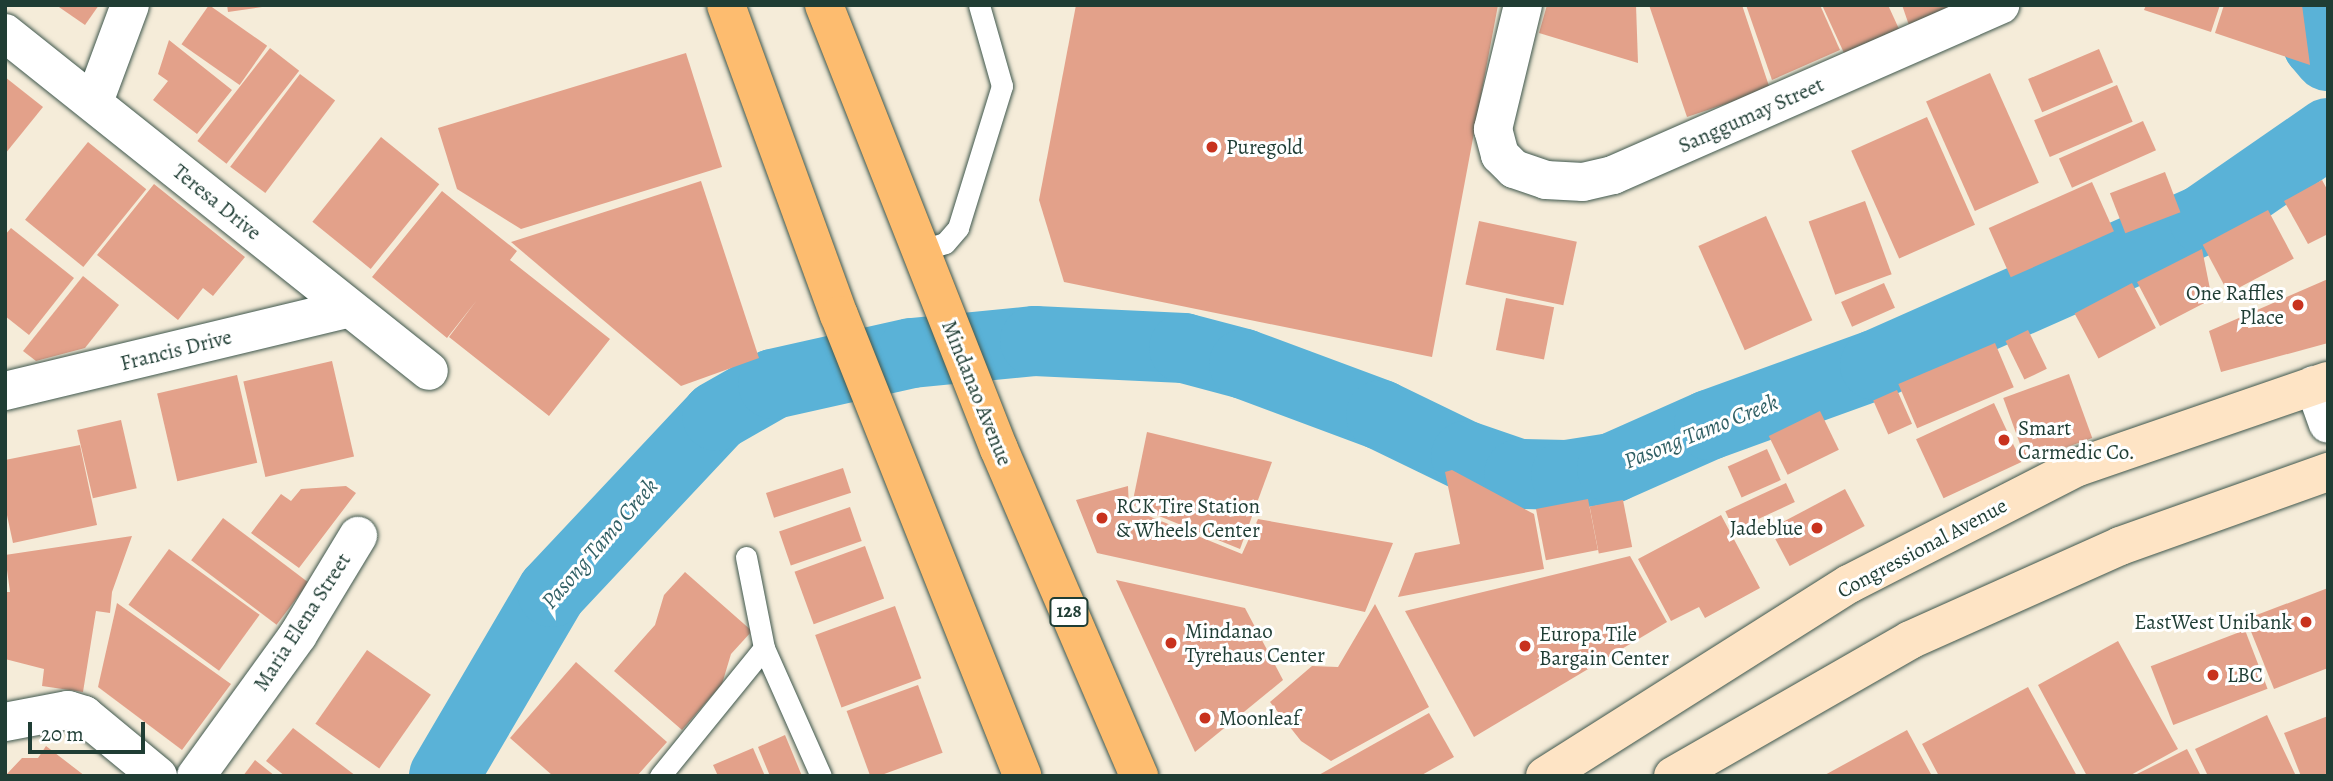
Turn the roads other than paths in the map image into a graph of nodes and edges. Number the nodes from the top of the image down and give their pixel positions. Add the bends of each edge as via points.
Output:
1 (130, 5) edge
2 (726, 5) edge
3 (824, 5) edge
4 (979, 5) edge
5 (1523, 5) edge
6 (2000, 5) edge
7 (5, 33) edge
8 (94, 102) junction
9 (919, 251) junction
10 (346, 309) junction
11 (429, 372) dead end
12 (2321, 383) edge
13 (5, 391) edge
14 (2328, 424) edge
15 (2328, 472) edge
16 (358, 536) dead end
17 (746, 557) dead end
18 (764, 648) junction
19 (5, 722) edge
20 (158, 776) edge
21 (196, 776) edge
22 (660, 776) edge
23 (821, 776) edge
24 (1022, 776) edge
25 (1139, 776) edge
26 (1545, 776) edge
27 (1673, 776) edge

1 - 8 street
2 - 24 main road via 839,315
3 - 9 main road, Mindanao Avenue / 128
4 - 9 lane via 1002,86 954,236
5 - 6 street, Sanggumay Street via 1493,129 1500,155 1514,169 1546,180 1583,182 1613,175
7 - 8 street, Teresa Drive
8 - 10 street, Teresa Drive
9 - 25 main road, Mindanao Avenue / 128
10 - 11 street, Teresa Drive
10 - 13 street, Francis Drive
12 - 14 street
12 - 26 main road, Congressional Avenue via 2078,467 1849,584
15 - 27 main road via 2120,546 1910,640
16 - 21 street, Maria Elena Street via 298,635
17 - 18 lane
18 - 22 lane
18 - 23 lane
19 - 20 street via 68,710 84,715

